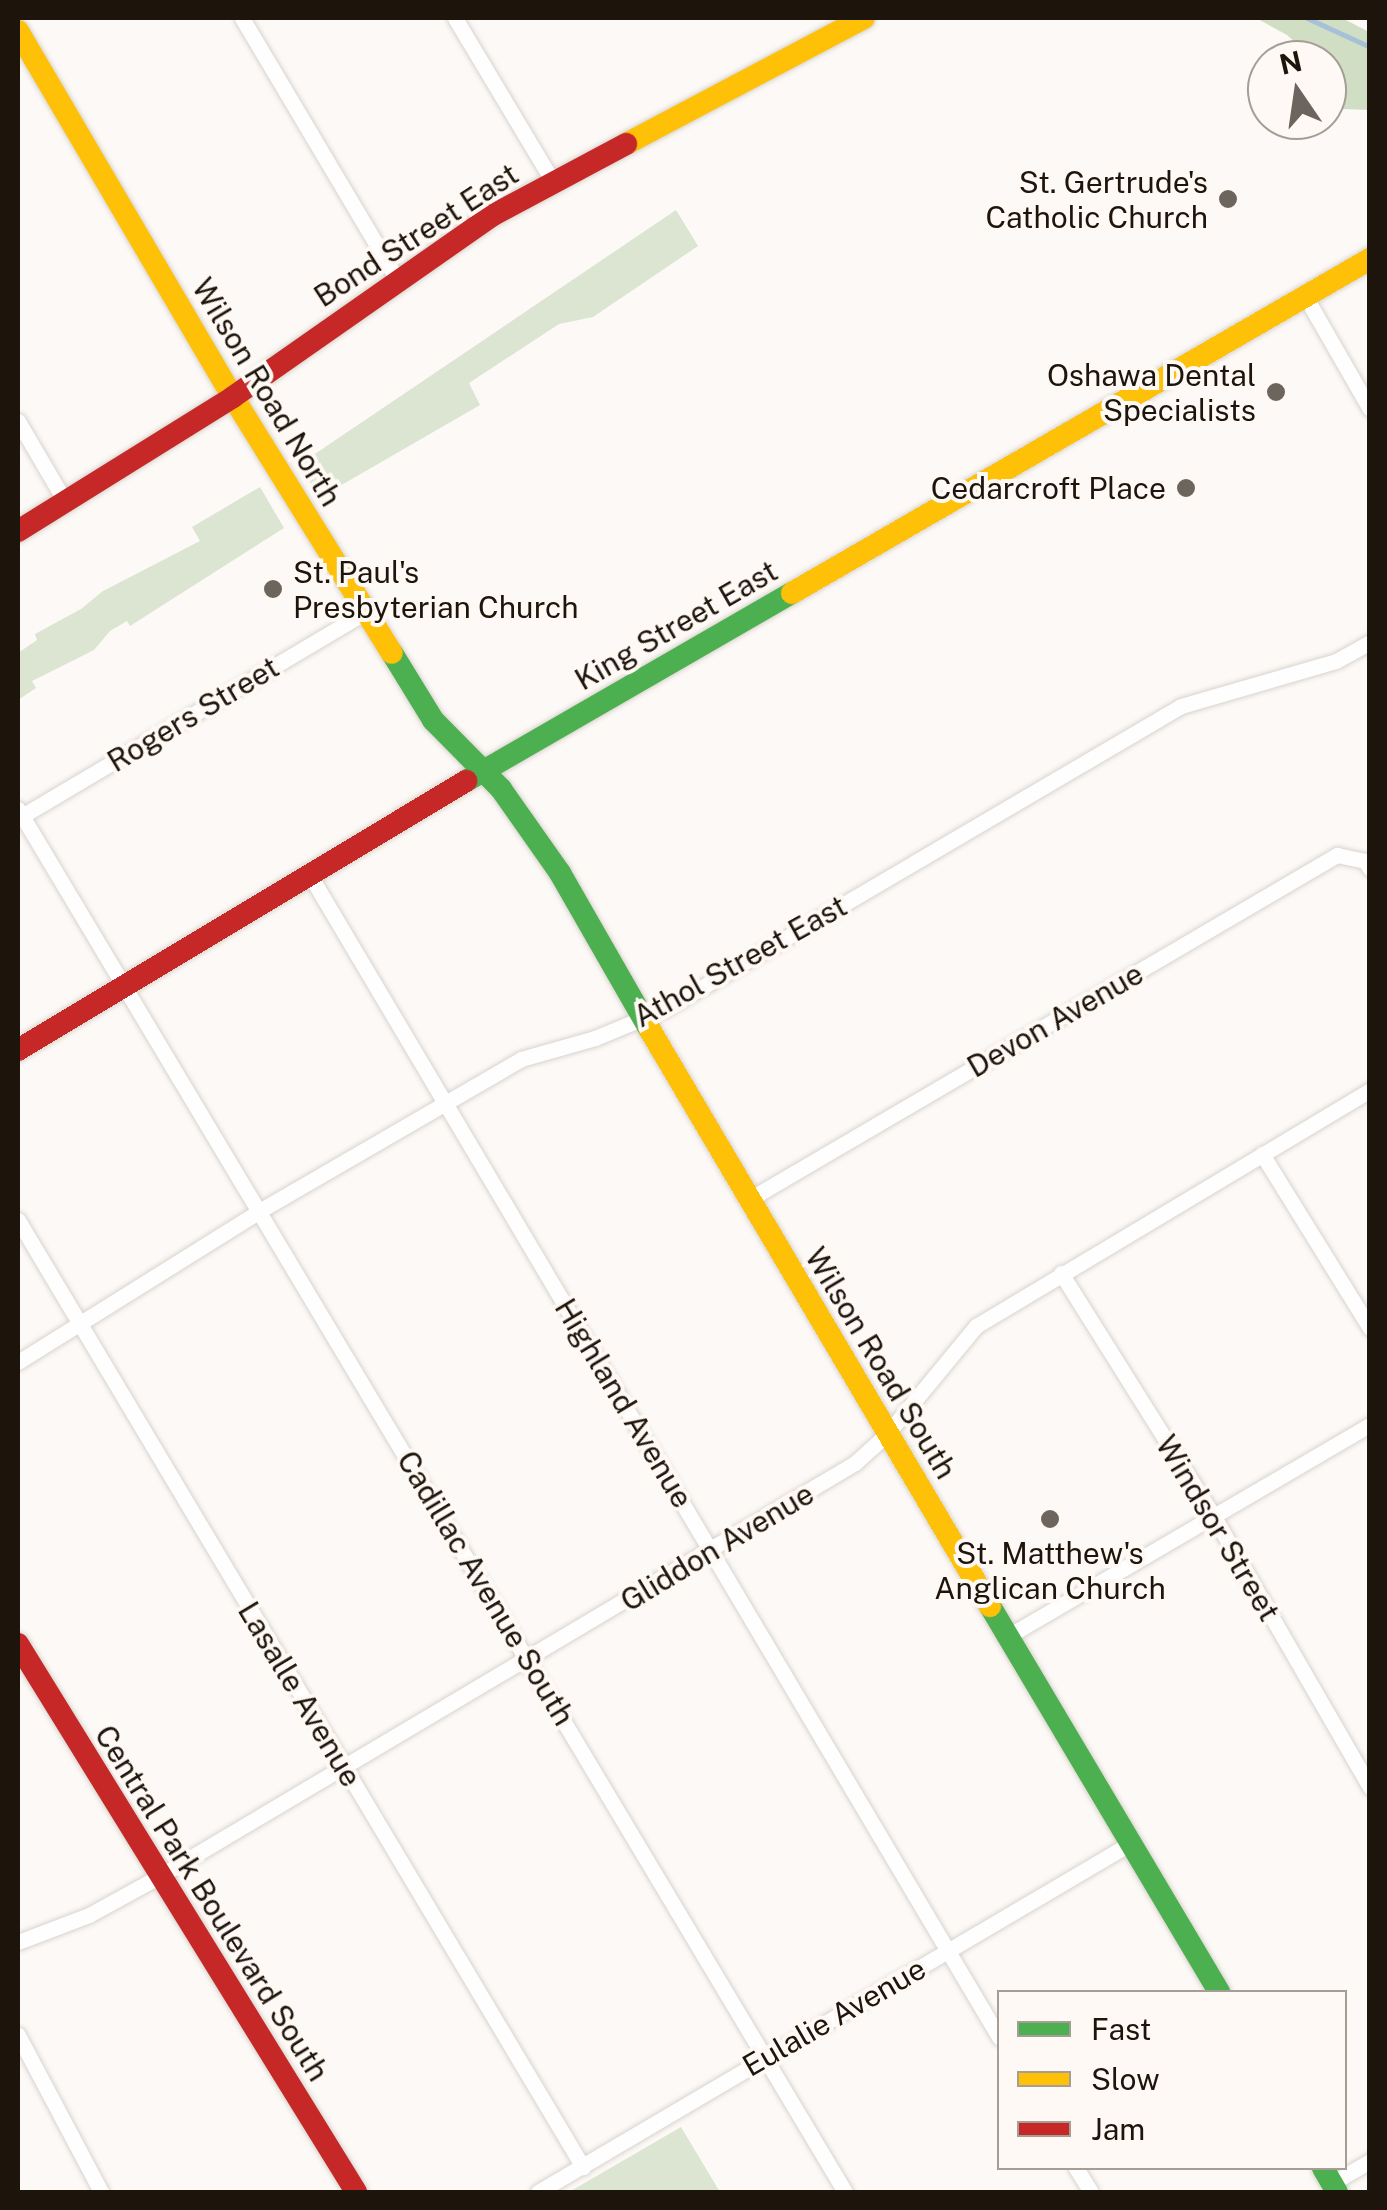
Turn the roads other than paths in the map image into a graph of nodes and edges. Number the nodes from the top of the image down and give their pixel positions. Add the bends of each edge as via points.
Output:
1 (242, 18) edge
2 (455, 18) edge
3 (864, 18) edge
4 (18, 31) edge
5 (552, 182) junction
6 (1370, 259) edge
7 (397, 280) junction
8 (1304, 296) junction
9 (233, 396) junction
10 (1370, 409) edge
11 (18, 420) edge
12 (66, 503) junction
13 (18, 531) edge
14 (366, 612) junction
15 (1370, 642) edge
16 (484, 770) junction
17 (20, 812) edge
18 (1367, 865) edge
19 (308, 872) junction
20 (123, 986) junction
21 (643, 1018) junction
22 (18, 1050) edge
23 (1370, 1090) edge
24 (446, 1102) junction
25 (1262, 1154) junction
26 (748, 1200) junction
27 (261, 1210) junction
28 (18, 1220) edge
29 (1061, 1273) junction
30 (80, 1325) junction
31 (1370, 1328) edge
32 (18, 1362) edge
33 (1370, 1425) edge
34 (887, 1434) junction
35 (1214, 1516) junction
36 (710, 1550) junction
37 (1010, 1636) junction
38 (18, 1644) edge
39 (529, 1660) junction
40 (346, 1770) junction
41 (1370, 1787) edge
42 (1131, 1843) junction
43 (158, 1877) junction
44 (18, 1942) edge
45 (948, 1950) junction
46 (1218, 1990) edge
47 (997, 2032) edge
48 (18, 2035) edge
49 (765, 2057) junction
50 (1370, 2161) edge
51 (583, 2167) junction
52 (1077, 2170) edge
53 (1331, 2181) edge
54 (101, 2192) edge
55 (356, 2192) edge
56 (538, 2192) edge
57 (844, 2192) edge
58 (1091, 2192) edge

1 - 7 street
2 - 5 street
3 - 5 main road, Bond Street East
4 - 9 main road, Wilson Road North
5 - 7 main road, Bond Street East via 492,214
6 - 8 main road, King Street East
7 - 9 main road, Bond Street East
8 - 10 street
8 - 16 main road, King Street East
9 - 12 main road, Bond Street East
9 - 14 main road, Wilson Road North
11 - 12 street
12 - 13 main road, Bond Street East
14 - 16 main road, Wilson Road North via 433,720
14 - 17 street, Rogers Street
15 - 21 street, Athol Street East via 1336,661 1181,706
16 - 19 main road, King Street East
16 - 21 main road, Wilson Road South via 548,854
17 - 20 street, Cadillac Avenue South
18 - 26 street, Devon Avenue via 1337,854
19 - 20 main road, King Street East
19 - 24 street, Highland Avenue
20 - 22 main road, King Street East
20 - 27 street, Cadillac Avenue South
21 - 24 street, Athol Street East via 538,1051
21 - 26 main road, Wilson Road South
23 - 25 street, Gliddon Avenue
24 - 27 street, Athol Street East
24 - 36 street, Highland Avenue
25 - 29 street, Gliddon Avenue
25 - 31 street
26 - 34 main road, Wilson Road South
27 - 30 street, Athol Street East
27 - 39 street, Cadillac Avenue South
28 - 30 street, Lasalle Avenue
29 - 34 street, Gliddon Avenue via 976,1326
29 - 35 street, Windsor Street
30 - 32 street, Athol Street East
30 - 40 street, Lasalle Avenue
33 - 35 street
34 - 36 street, Gliddon Avenue via 856,1463
34 - 37 main road, Wilson Road South
35 - 37 street
35 - 41 street, Windsor Street
36 - 39 street, Gliddon Avenue
36 - 45 street, Highland Avenue
37 - 42 main road, Wilson Road South
38 - 43 main road, Central Park Boulevard South
39 - 40 street, Gliddon Avenue
39 - 49 street, Cadillac Avenue South
40 - 43 street, Gliddon Avenue
40 - 51 street, Lasalle Avenue
42 - 45 street, Eulalie Avenue
42 - 46 main road, Wilson Road South
43 - 44 street, Gliddon Avenue via 89,1915
43 - 55 main road, Central Park Boulevard South
45 - 47 street, Highland Avenue
45 - 49 street, Eulalie Avenue
48 - 54 street
49 - 51 street, Eulalie Avenue
49 - 57 street, Cadillac Avenue South
50 - 53 street
51 - 56 street, Eulalie Avenue
52 - 58 street

